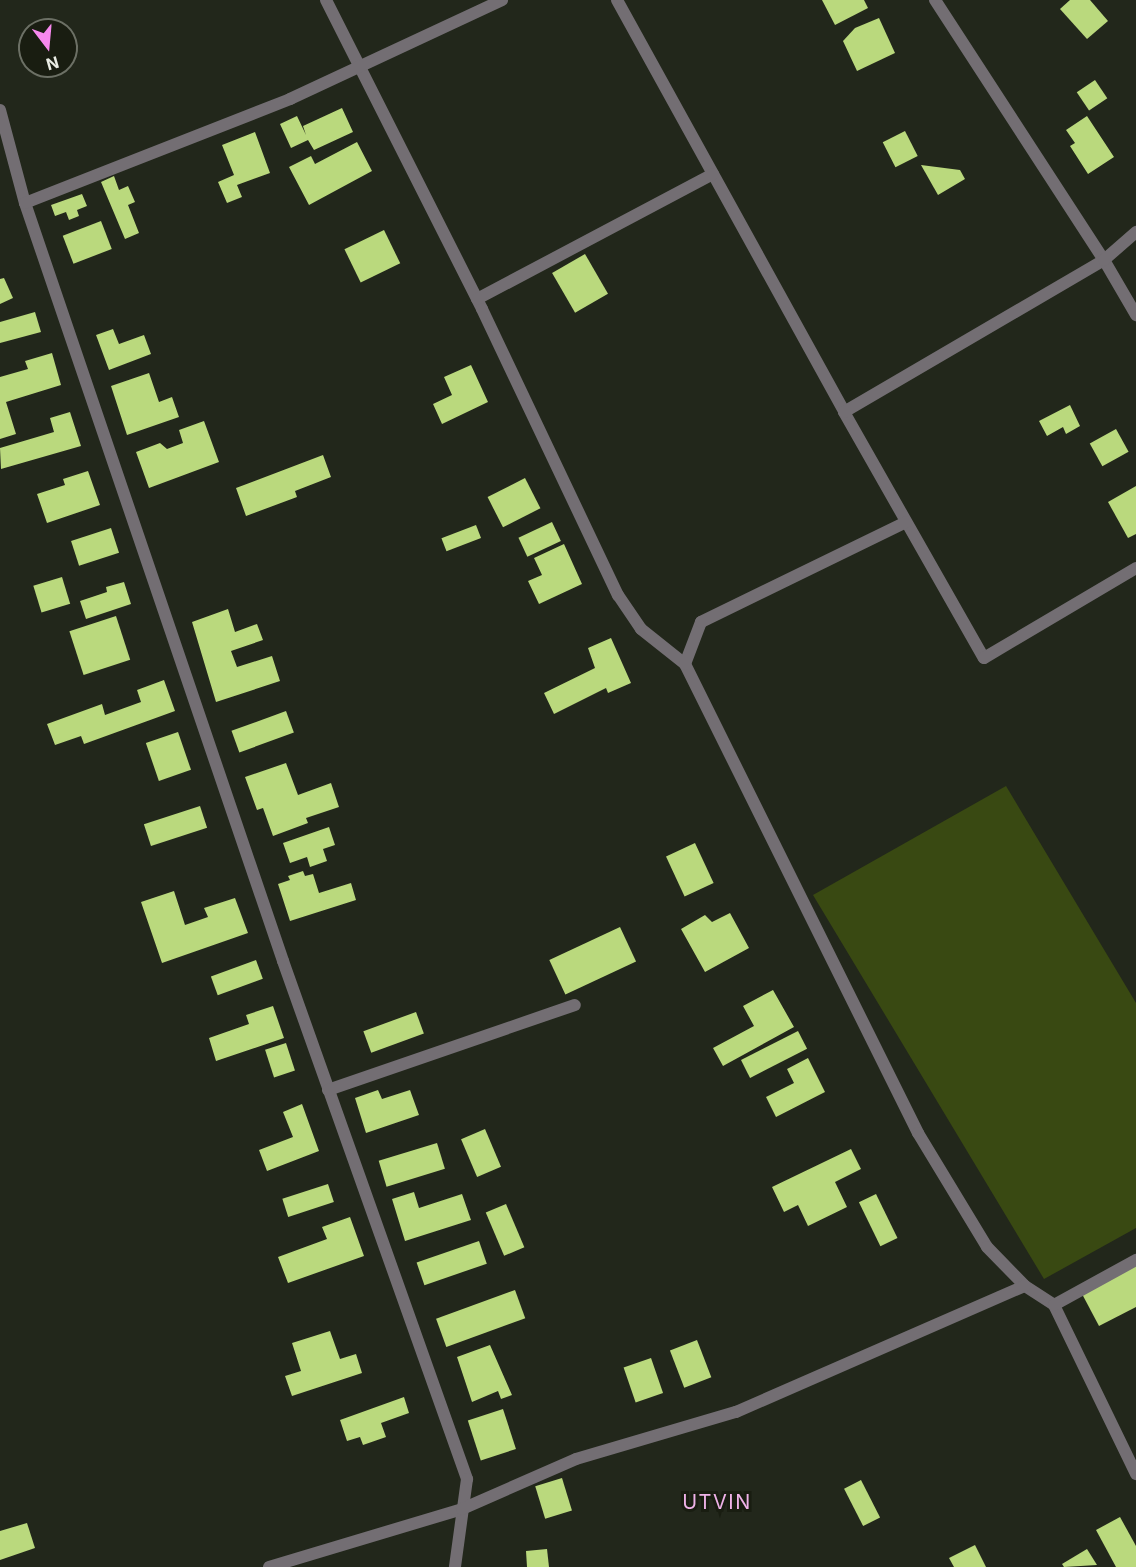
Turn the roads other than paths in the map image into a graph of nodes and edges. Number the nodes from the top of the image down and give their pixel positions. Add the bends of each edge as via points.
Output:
1 (326, 0) edge
2 (502, 0) edge
3 (617, 0) edge
4 (934, 0) edge
5 (359, 67) junction
6 (0, 110) edge
7 (713, 174) junction
8 (25, 203) junction
9 (1136, 232) edge
10 (1104, 260) junction
11 (477, 299) junction
12 (1136, 315) edge
13 (844, 412) junction
14 (906, 522) junction
15 (1136, 568) edge
16 (685, 664) junction
17 (575, 1005) dead end
18 (328, 1090) junction
19 (1136, 1260) edge
20 (1024, 1286) junction
21 (1054, 1305) junction
22 (1136, 1474) edge
23 (462, 1509) junction
24 (269, 1567) edge
25 (455, 1567) edge

1 - 5 street
2 - 5 street
3 - 7 street
4 - 10 street
5 - 8 street via 290,99
5 - 11 street
6 - 8 street
7 - 11 street
7 - 13 street
8 - 18 street
9 - 10 street
10 - 12 street
10 - 13 street
11 - 16 street via 618,595 641,629
13 - 14 street
14 - 15 street via 984,658
14 - 16 street via 702,622
16 - 20 street via 918,1133 987,1247
17 - 18 street
18 - 23 street via 467,1479
19 - 21 street
20 - 21 street
20 - 23 street via 736,1412 576,1460
21 - 22 street
23 - 24 street
23 - 25 street

